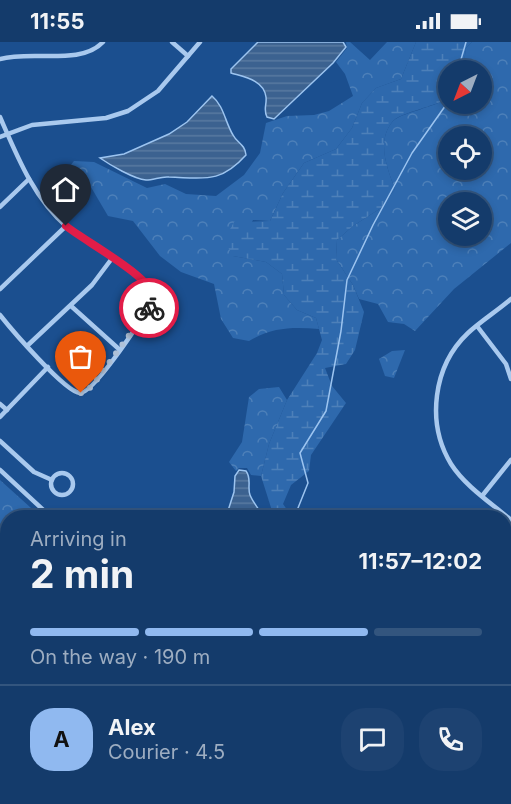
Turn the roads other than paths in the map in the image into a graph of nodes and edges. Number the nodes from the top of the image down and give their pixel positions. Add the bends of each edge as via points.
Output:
1 (94, 42) edge
2 (172, 42) edge
3 (200, 42) edge
4 (101, 44) edge
5 (188, 56) junction
6 (0, 58) edge
7 (0, 117) edge
8 (7, 134) junction
9 (0, 137) edge
10 (29, 179) junction
11 (0, 207) edge
12 (66, 226) junction
13 (113, 257) junction
14 (0, 289) edge
15 (511, 299) edge
16 (71, 306) junction
17 (0, 315) edge
18 (477, 326) junction
19 (27, 346) junction
20 (120, 350) junction
21 (48, 367) junction
22 (511, 379) edge
23 (0, 404) edge
24 (7, 410) junction
25 (0, 417) edge
26 (0, 441) edge
27 (511, 460) edge
28 (0, 470) edge
29 (52, 480) junction
30 (482, 496) junction
31 (43, 510) edge
32 (499, 510) edge

1 - 4 street
2 - 5 street
3 - 5 street
4 - 6 street via 81,55
5 - 8 street via 158,91 122,114 44,123
7 - 8 street
8 - 9 street
8 - 10 street
10 - 11 street
10 - 12 street via 42,201
12 - 13 street
12 - 14 street
13 - 16 street
13 - 20 street via 153,292 155,299
15 - 18 street
16 - 19 street
16 - 20 street
17 - 19 street
18 - 22 street via 506,364
18 - 30 street via 456,346 447,362 435,410 439,434 452,465
19 - 21 street
20 - 21 street via 87,391 81,393
21 - 24 street
23 - 24 street
24 - 25 street
26 - 29 street via 34,472
27 - 30 street
28 - 31 street
29 - 29 street via 52,489 59,494 72,488 71,479 64,474 57,474
30 - 32 street

